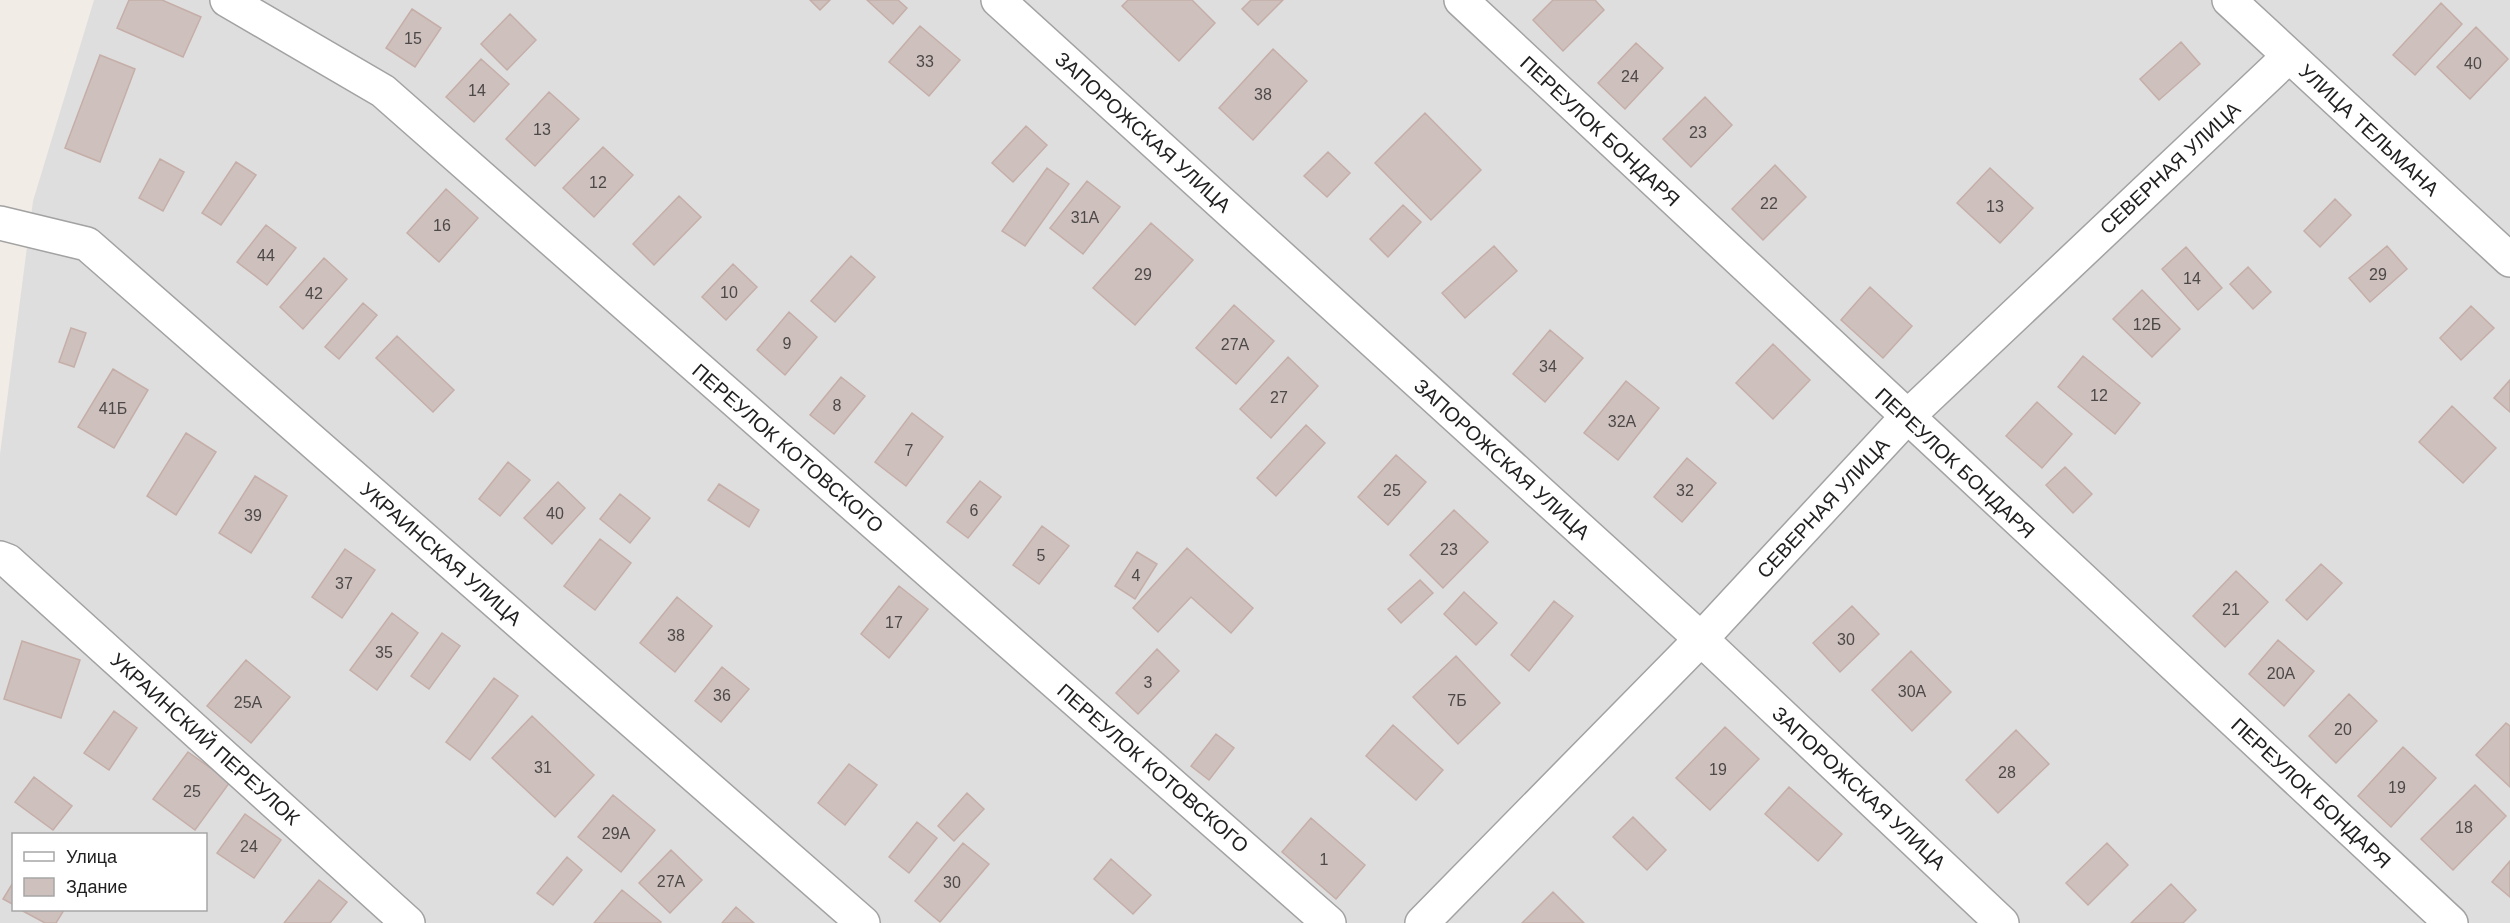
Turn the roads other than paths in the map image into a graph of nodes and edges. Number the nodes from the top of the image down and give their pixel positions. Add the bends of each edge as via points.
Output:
1 (227, 0) edge
2 (998, 0) edge
3 (1461, 0) edge
4 (2229, 0) edge
5 (2289, 56) junction
6 (0, 223) edge
7 (2510, 260) edge
8 (1906, 418) junction
9 (0, 558) edge
10 (1701, 639) junction
11 (408, 923) edge
12 (863, 923) edge
13 (1329, 923) edge
14 (1422, 923) edge
15 (2002, 923) edge
16 (2451, 923) edge

1 - 13 street, ПЕРЕУЛОК КОТОВСКОГО via 383,91
2 - 10 street, ЗАПОРОЖСКАЯ УЛИЦА
3 - 8 street, ПЕРЕУЛОК БОНДАРЯ
4 - 5 street, УЛИЦА ТЕЛЬМАНА
5 - 7 street, УЛИЦА ТЕЛЬМАНА
5 - 8 street, СЕВЕРНАЯ УЛИЦА
6 - 12 street, УКРАИНСКАЯ УЛИЦА via 87,244
8 - 10 street, СЕВЕРНАЯ УЛИЦА
8 - 16 street, ПЕРЕУЛОК БОНДАРЯ
9 - 11 street, УКРАИНСКИЙ ПЕРЕУЛОК via 8,561
10 - 14 street, СЕВЕРНАЯ УЛИЦА
10 - 15 street, ЗАПОРОЖСКАЯ УЛИЦА

